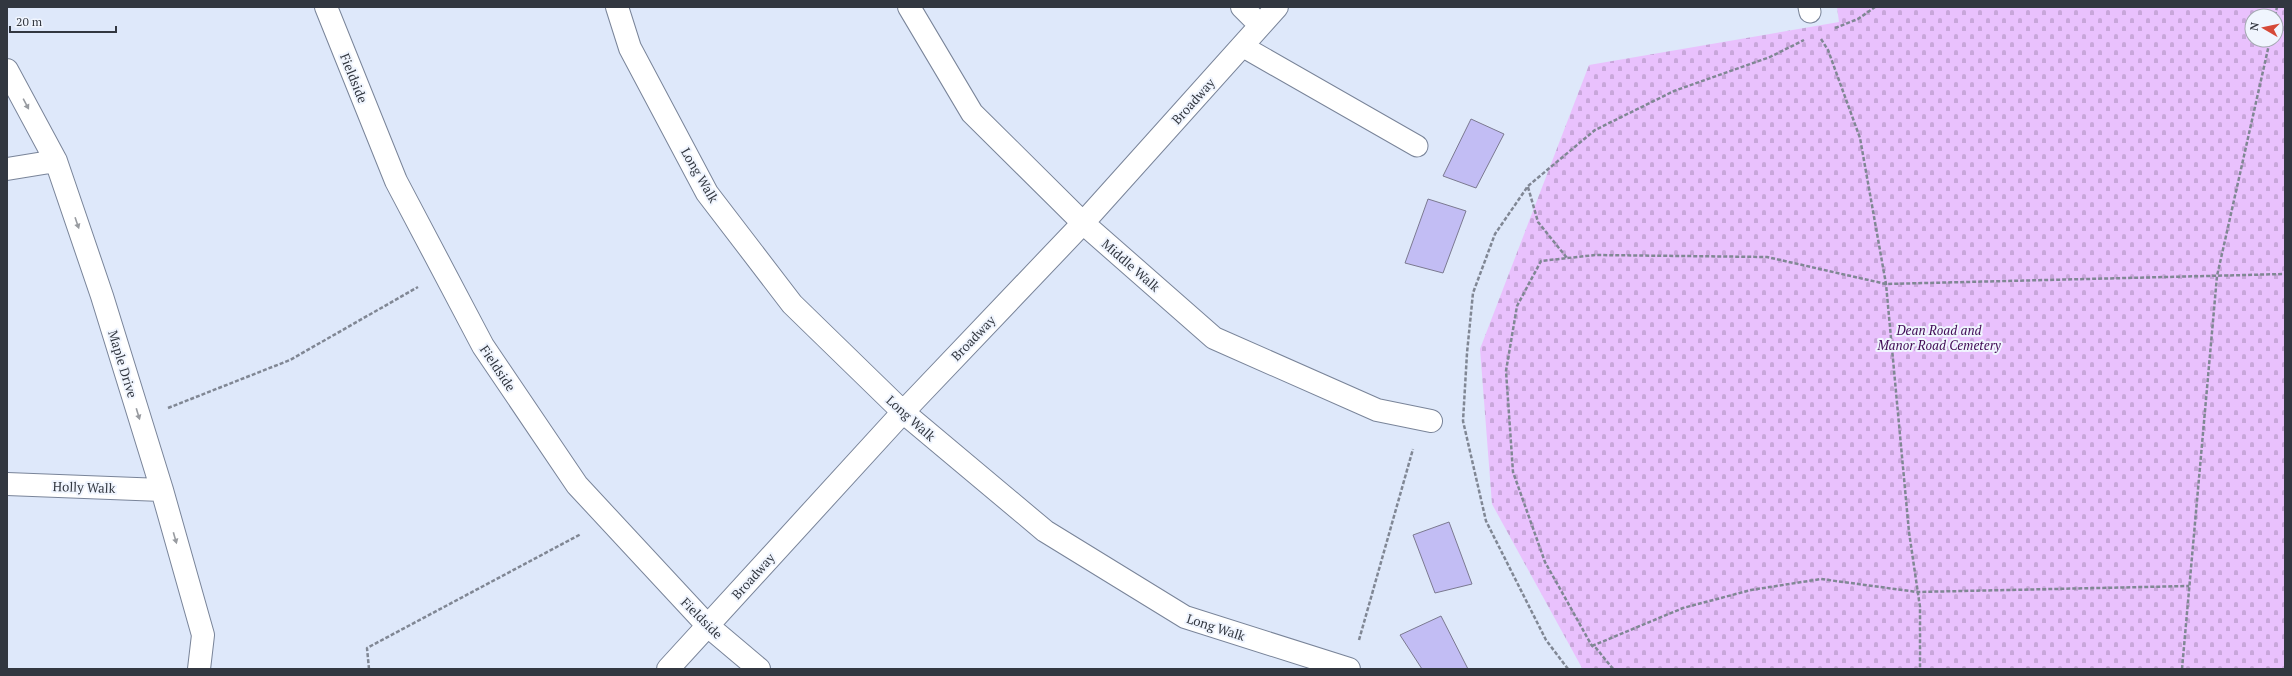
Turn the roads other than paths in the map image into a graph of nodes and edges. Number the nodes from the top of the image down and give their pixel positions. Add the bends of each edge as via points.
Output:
1 (326, 7) edge
2 (617, 7) edge
3 (909, 7) edge
4 (1242, 7) edge
5 (1277, 7) edge
6 (1260, 25) junction
7 (1242, 46) junction
8 (7, 70) edge
9 (1417, 146) dead end
10 (56, 161) junction
11 (7, 169) edge
12 (1083, 223) junction
13 (903, 412) junction
14 (1424, 420) road end
15 (7, 484) edge
16 (162, 490) junction
17 (708, 626) junction
18 (199, 669) edge
19 (668, 669) edge
20 (759, 669) edge
21 (1349, 669) edge

1 - 17 street, Fieldside via 396,181 483,346 577,485
2 - 13 street, Long Walk via 630,48 708,192 792,304
3 - 12 street, Middle Walk via 972,114
4 - 6 street
5 - 6 street, Broadway
6 - 7 street, Broadway
7 - 9 lane
7 - 12 street, Broadway
8 -> 10 street, Maple Drive
10 - 11 street
10 -> 16 street, Maple Drive via 102,296
12 - 13 street, Broadway
12 - 14 street, Middle Walk via 1214,338 1377,410
13 - 17 street, Broadway
13 - 21 street, Long Walk via 1045,532 1185,618
15 - 16 street, Holly Walk
16 -> 18 street, Maple Drive via 203,635
17 - 19 street, Broadway
17 - 20 street, Fieldside

